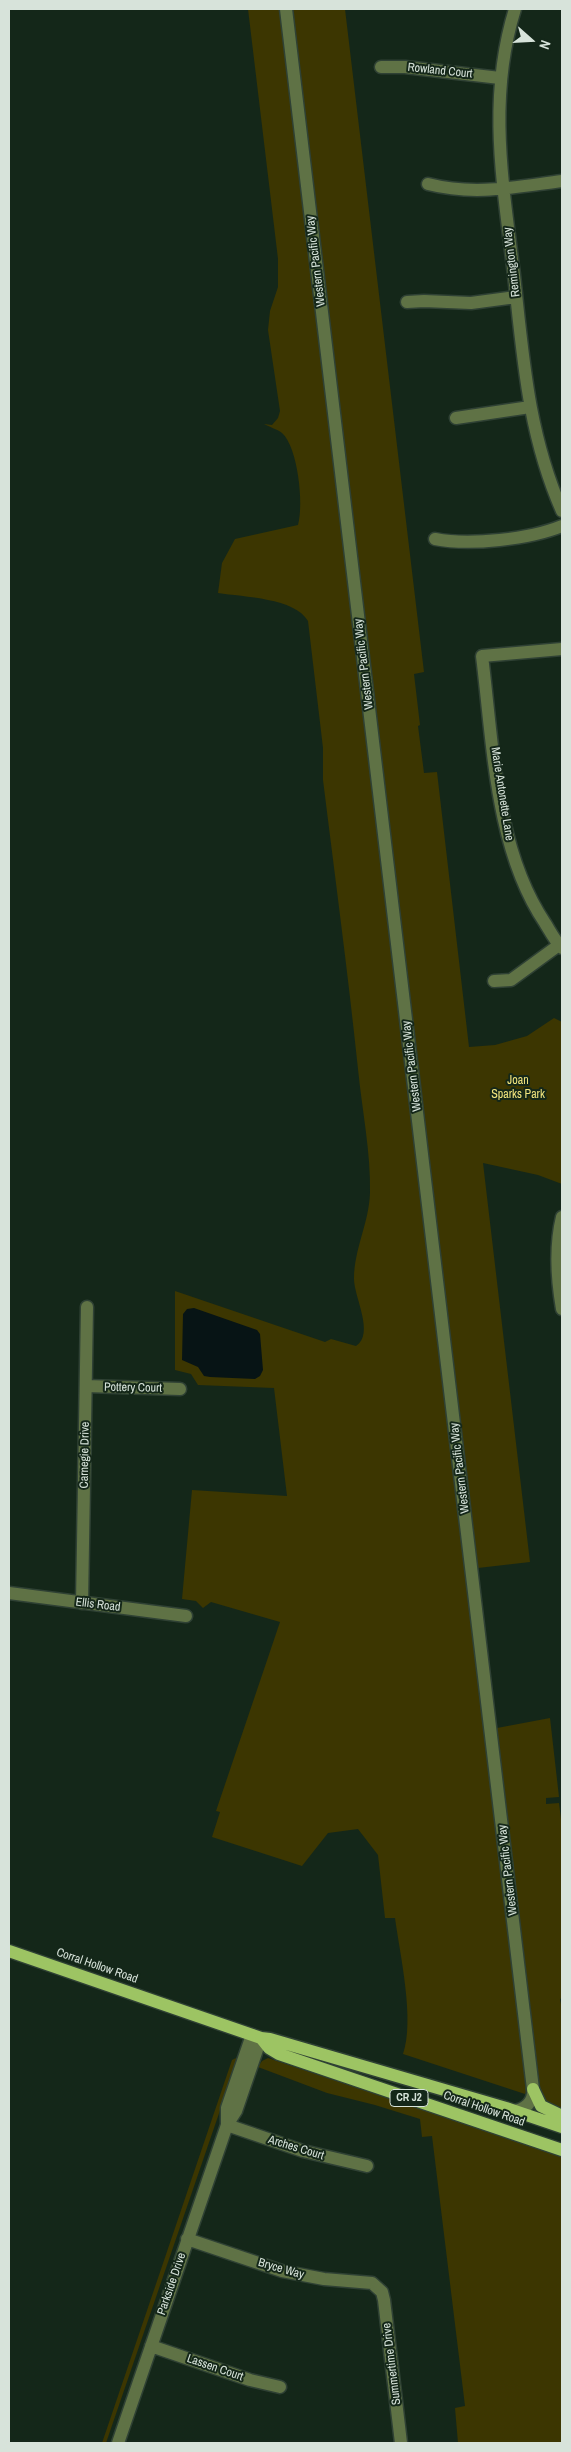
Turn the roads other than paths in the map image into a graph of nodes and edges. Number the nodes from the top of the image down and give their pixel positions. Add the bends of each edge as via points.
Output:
1 (286, 9) edge
2 (515, 9) edge
3 (381, 67) dead end
4 (500, 78) junction
5 (562, 181) edge
6 (428, 184) dead end
7 (504, 188) junction
8 (516, 297) junction
9 (407, 302) dead end
10 (530, 407) junction
11 (456, 418) dead end
12 (562, 511) edge
13 (562, 526) edge
14 (435, 539) dead end
15 (562, 649) edge
16 (561, 947) edge
17 (494, 981) dead end
18 (562, 1217) edge
19 (87, 1307) dead end
20 (562, 1310) edge
21 (86, 1386) junction
22 (180, 1389) dead end
23 (9, 1593) edge
24 (82, 1603) junction
25 (186, 1616) dead end
26 (9, 1951) edge
27 (256, 2037) junction
28 (534, 2089) junction
29 (479, 2100) junction
30 (513, 2110) junction
31 (562, 2116) edge
32 (472, 2120) junction
33 (227, 2125) junction
34 (562, 2127) edge
35 (562, 2150) edge
36 (367, 2166) dead end
37 (187, 2239) junction
38 (378, 2286) joint
39 (151, 2346) junction
40 (280, 2387) dead end
41 (118, 2443) edge
42 (401, 2443) edge

1 - 28 street, Western Pacific Way
2 - 4 street, Remington Way via 504,47
3 - 4 street, Rowland Court
4 - 7 street, Remington Way via 498,131
5 - 7 street
6 - 7 street via 461,191
7 - 8 street, Remington Way
8 - 9 street via 471,303
8 - 10 street, Remington Way
10 - 11 street
10 - 12 street, Remington Way via 539,451
13 - 14 street via 524,536 463,542
15 - 16 street, Marie Antonette Lane via 482,656 503,818 513,856 534,906
16 - 17 street via 511,980
18 - 20 street via 558,1255
19 - 21 street, Carnegie Drive
21 - 22 street, Pottery Court
21 - 24 street, Carnegie Drive
23 - 24 street, Ellis Road
24 - 25 street, Ellis Road
26 - 27 main road, Corral Hollow Road / CR J2
27 - 29 main road, Corral Hollow Road / CR J2
27 - 32 main road, Corral Hollow Road / CR J2 via 279,2054
27 - 33 street, Parkside Drive via 236,2112
28 - 30 street via 528,2105
28 - 31 main road via 542,2106
29 - 30 main road, Corral Hollow Road / CR J2
29 - 32 main road via 472,2109
30 - 34 main road, Corral Hollow Road / CR J2
32 - 35 main road, Corral Hollow Road / CR J2
33 - 36 street, Arches Court via 303,2151
33 - 37 street, Parkside Drive
37 - 38 street, Bryce Way via 282,2271
37 - 39 street, Parkside Drive
38 - 42 street, Summertime Drive via 384,2300
39 - 40 street, Lassen Court
39 - 41 street, Parkside Drive

